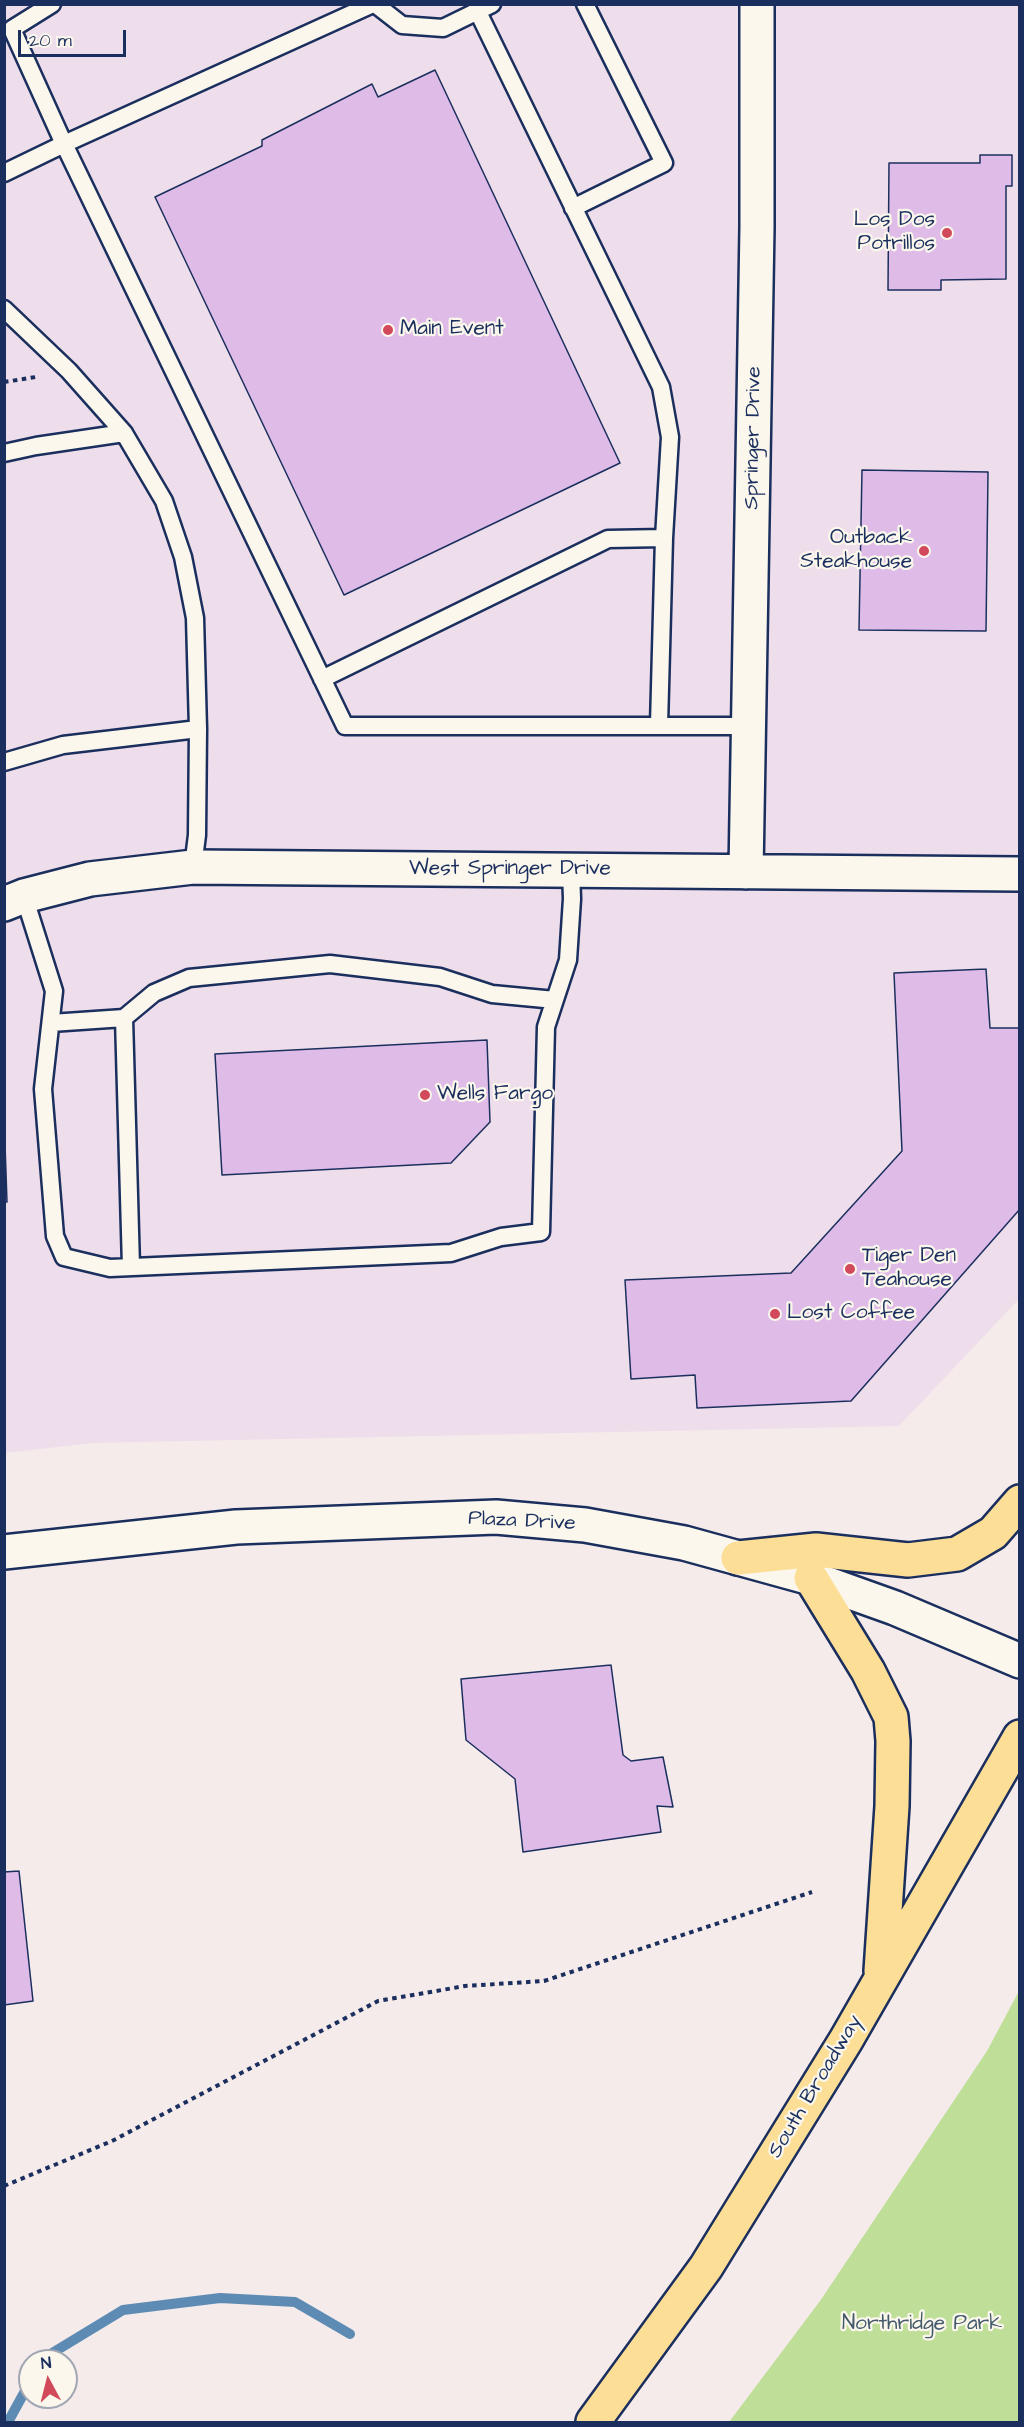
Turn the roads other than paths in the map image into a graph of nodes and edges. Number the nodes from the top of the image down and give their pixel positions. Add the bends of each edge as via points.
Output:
1 (52, 4) edge
2 (374, 4) edge
3 (585, 4) edge
4 (757, 4) edge
5 (485, 8) edge
6 (64, 144) junction
7 (4, 173) edge
8 (573, 208) junction
9 (6, 313) edge
10 (124, 433) junction
11 (4, 453) edge
12 (664, 538) junction
13 (322, 679) junction
14 (659, 725) junction
15 (748, 726) junction
16 (198, 729) junction
17 (4, 762) edge
18 (193, 867) junction
19 (571, 870) junction
20 (746, 872) junction
21 (1020, 874) edge
22 (14, 900) edge
23 (555, 1000) junction
24 (124, 1018) junction
25 (51, 1023) junction
26 (130, 1267) junction
27 (1020, 1502) edge
28 (4, 1552) edge
29 (738, 1558) junction
30 (811, 1578) junction
31 (1020, 1661) edge
32 (1020, 1737) edge
33 (880, 1979) junction
34 (593, 2422) edge

1 - 6 lane via 12,29
2 - 5 lane via 402,25 443,28
2 - 6 lane
3 - 8 lane via 664,163
4 - 15 street, Springer Drive
5 - 8 lane
6 - 7 lane
6 - 13 lane
8 - 12 lane via 661,387 670,437
9 - 10 lane via 69,371
10 - 11 lane
10 - 16 lane via 164,501 183,557 195,618
12 - 13 lane via 608,539
12 - 14 lane
13 - 14 lane via 345,726
14 - 15 lane
15 - 20 street, Springer Drive
16 - 17 lane via 63,744
16 - 18 lane
18 - 19 street, West Springer Drive
18 - 22 street, West Springer Drive via 90,879
19 - 20 street, West Springer Drive
19 - 23 lane via 568,960
20 - 21 street, West Springer Drive
22 - 25 lane via 54,992
23 - 24 lane via 492,994 440,977 330,964 189,978 154,993
23 - 26 lane via 546,1027 541,1232 501,1237 451,1252
24 - 25 lane
24 - 26 lane
25 - 26 lane via 43,1089 54,1236 64,1257 110,1268
27 - 29 main road via 993,1533 957,1554 908,1560 816,1550
28 - 29 street, Plaza Drive via 236,1527 496,1517 585,1525 684,1543
29 - 30 street, Plaza Drive
30 - 31 street, Plaza Drive via 895,1608
30 - 33 main road via 868,1671 891,1717 892,1806
32 - 33 main road, South Broadway
33 - 34 main road, South Broadway via 706,2268

